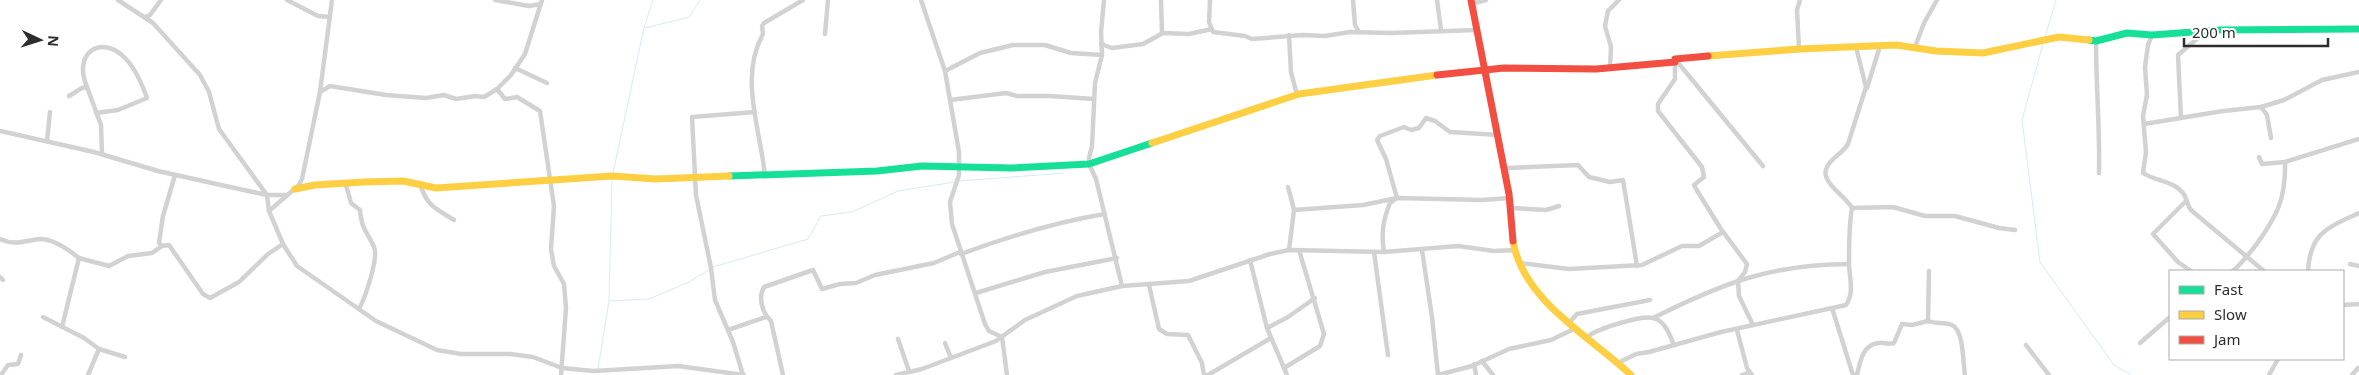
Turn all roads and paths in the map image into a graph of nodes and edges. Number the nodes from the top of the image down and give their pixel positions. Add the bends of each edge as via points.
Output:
1 (118, 0) edge
2 (161, 0) edge
3 (286, 0) edge
4 (332, 0) edge
5 (496, 0) edge
6 (803, 0) edge
7 (828, 0) edge
8 (921, 0) edge
9 (1104, 0) edge
10 (1162, 0) edge
11 (1210, 0) edge
12 (1353, 0) edge
13 (1437, 0) edge
14 (1486, 0) edge
15 (1619, 0) edge
16 (1800, 0) edge
17 (1937, 0) edge
18 (542, 2) edge
19 (1471, 2) edge
20 (144, 17) junction
21 (330, 17) junction
22 (1212, 29) junction
23 (2359, 29) edge
24 (1441, 30) junction
25 (1477, 30) junction
26 (1359, 32) junction
27 (2205, 32) junction
28 (1162, 33) junction
29 (825, 34) dead end
30 (2152, 35) junction
31 (1289, 36) junction
32 (2096, 41) junction
33 (1101, 44) junction
34 (1880, 46) junction
35 (1856, 47) junction
36 (1915, 47) junction
37 (1798, 49) junction
38 (1102, 55) junction
39 (1675, 60) junction
40 (1610, 67) junction
41 (515, 68) junction
42 (945, 71) junction
43 (1486, 71) junction
44 (2359, 72) edge
45 (547, 83) dead end
46 (87, 88) junction
47 (497, 89) junction
48 (1866, 91) junction
49 (320, 92) junction
50 (1297, 95) junction
51 (69, 96) dead end
52 (1094, 99) junction
53 (950, 100) junction
54 (2261, 107) junction
55 (50, 112) dead end
56 (755, 112) junction
57 (96, 113) junction
58 (2181, 118) junction
59 (2144, 124) junction
60 (0, 131) edge
61 (1499, 135) junction
62 (2271, 138) dead end
63 (2359, 139) edge
64 (47, 141) junction
65 (102, 154) junction
66 (2259, 157) dead end
67 (2285, 162) junction
68 (1089, 164) junction
69 (1763, 166) dead end
70 (961, 167) junction
71 (1505, 168) junction
72 (2099, 173) dead end
73 (175, 175) junction
74 (765, 175) junction
75 (695, 177) junction
76 (552, 182) junction
77 (346, 184) junction
78 (420, 184) junction
79 (1288, 187) dead end
80 (295, 189) junction
81 (267, 195) junction
82 (287, 195) junction
83 (1397, 198) junction
84 (1510, 198) junction
85 (2186, 201) junction
86 (1559, 206) dead end
87 (1511, 208) junction
88 (1852, 208) junction
89 (1294, 210) junction
90 (269, 211) junction
91 (2359, 213) edge
92 (1105, 214) junction
93 (454, 220) dead end
94 (2015, 230) dead end
95 (1723, 232) junction
96 (0, 239) edge
97 (283, 244) junction
98 (162, 246) junction
99 (1290, 250) junction
100 (1299, 250) junction
101 (1422, 250) junction
102 (1516, 250) junction
103 (1374, 252) junction
104 (1384, 252) junction
105 (961, 253) junction
106 (2248, 256) junction
107 (79, 258) junction
108 (1116, 258) junction
109 (1250, 260) junction
110 (1520, 263) junction
111 (1849, 264) junction
112 (2350, 264) dead end
113 (1637, 266) junction
114 (2359, 266) edge
115 (2190, 270) edge
116 (2234, 270) edge
117 (2263, 270) edge
118 (2308, 270) edge
119 (1929, 271) dead end
120 (1738, 281) junction
121 (1149, 285) junction
122 (1122, 286) junction
123 (976, 293) junction
124 (1315, 298) junction
125 (1650, 300) dead end
126 (2359, 304) edge
127 (2344, 305) edge
128 (1832, 308) junction
129 (359, 309) junction
130 (43, 317) dead end
131 (766, 317) junction
132 (1653, 318) junction
133 (2169, 318) edge
134 (1570, 322) junction
135 (1928, 322) junction
136 (1753, 326) junction
137 (62, 327) junction
138 (1577, 327) junction
139 (1267, 328) junction
140 (728, 330) junction
141 (1737, 330) junction
142 (1002, 337) junction
143 (1587, 337) junction
144 (1271, 338) junction
145 (898, 339) dead end
146 (2140, 343) dead end
147 (944, 344) dead end
148 (1674, 345) junction
149 (2026, 346) dead end
150 (99, 349) junction
151 (1388, 355) dead end
152 (20, 356) dead end
153 (125, 357) dead end
154 (951, 358) junction
155 (2277, 360) edge
156 (1482, 361) junction
157 (1618, 363) junction
158 (1474, 364) junction
159 (562, 368) junction
160 (640, 368) junction
161 (1284, 368) junction
162 (2358, 368) edge
163 (909, 371) junction
164 (1751, 373) edge
165 (1, 375) edge
166 (88, 375) edge
167 (561, 375) edge
168 (641, 375) edge
169 (743, 375) edge
170 (783, 375) edge
171 (896, 375) edge
172 (1007, 375) edge
173 (1205, 375) edge
174 (1287, 375) edge
175 (1438, 375) edge
176 (1476, 375) edge
177 (1493, 375) edge
178 (1631, 375) edge
179 (1742, 375) edge
180 (1855, 375) edge
181 (1965, 375) edge
182 (2049, 375) edge
183 (2269, 375) edge
184 (2352, 375) edge

1 - 20 street
2 - 20 street via 150,15
3 - 21 street via 318,16
4 - 21 street
5 - 18 street via 529,6
6 - 56 street via 762,26 764,34 756,45 751,83
7 - 29 street
8 - 42 street
9 - 33 street
10 - 28 street
11 - 22 street via 1209,22
12 - 26 street
13 - 24 street
14 - 19 street
15 - 40 street via 1608,11 1605,26 1611,47
16 - 37 street via 1797,10
17 - 36 street
18 - 41 street via 525,54
19 - 25 street
20 - 81 street via 170,40 200,75 209,92 219,129
21 - 49 street
22 - 28 street via 1190,34
22 - 31 street via 1213,32 1252,39
23 - 27 street
24 - 25 street
24 - 26 street
25 - 43 street
26 - 31 street
27 - 30 street
27 - 58 street via 2178,54
28 - 33 street via 1143,44 1112,48
30 - 32 street via 2127,34
30 - 59 street via 2146,54
31 - 50 street via 1291,72
32 - 36 street via 2059,37 1983,53
32 - 72 street
33 - 38 street
34 - 35 street
34 - 36 street
34 - 48 street
35 - 37 street
35 - 48 street
37 - 39 street
38 - 42 street via 1071,53 1046,45 1013,46 980,53
38 - 52 street
39 - 40 street
39 - 69 street
39 - 95 street via 1674,79 1658,104 1658,111 1702,167 1704,177 1694,185
40 - 43 street
41 - 45 street
41 - 47 street
42 - 53 street
43 - 50 street via 1394,79
43 - 61 street
44 - 54 street via 2322,80 2284,100
46 - 51 street
46 - 57 street
46 - 57 street via 82,62 97,48 110,48 125,58 142,82 147,98 118,110
47 - 49 street via 484,97 456,99 444,95 426,98 386,95 330,86
47 - 76 street via 505,98 517,98 540,111
48 - 88 street via 1844,152 1826,168 1827,181
49 - 80 street via 305,170
50 - 68 street
52 - 53 street via 1006,93
52 - 68 street
53 - 70 street
54 - 58 street
54 - 62 street via 2267,115
55 - 64 street
56 - 74 street
56 - 75 street via 692,117
57 - 65 street
58 - 59 street
59 - 85 street via 2146,152 2143,173 2179,190
60 - 64 street
61 - 71 street
61 - 83 street via 1450,132 1426,118 1418,128 1404,127 1380,136 1378,140
63 - 67 street
64 - 65 street
65 - 73 street
66 - 67 street via 2262,164
67 - 106 street via 2286,181 2276,218
68 - 70 street
68 - 92 street
70 - 74 street via 922,166 877,172
70 - 105 street via 950,210
71 - 84 street
71 - 113 street via 1578,165 1589,177 1610,182 1623,180
73 - 81 street
73 - 98 street via 163,216 159,243
74 - 75 street
75 - 76 street via 612,176
75 - 140 street via 716,305
76 - 78 street via 436,188
76 - 159 street via 551,249 554,266 564,284 566,308
77 - 78 street
77 - 80 street
77 - 129 street via 351,203 360,210 362,228 375,249 374,270
78 - 93 street via 429,205
79 - 89 street
80 - 82 street
81 - 82 street
81 - 90 street
82 - 90 street
83 - 84 street
83 - 89 street via 1363,205
83 - 104 street via 1390,203 1384,219 1381,237
84 - 87 street
85 - 106 street via 2192,211
85 - 115 street via 2153,234
86 - 87 street via 1546,210
87 - 102 street
88 - 94 street via 1893,207 1925,216 1955,216
88 - 111 street
89 - 99 street
90 - 97 street
91 - 118 street via 2326,229 2316,238 2309,255
92 - 105 street via 1054,225
92 - 108 street
95 - 113 street via 1699,246 1682,246 1654,262
95 - 120 street via 1747,264 1746,272
96 - 107 street via 16,244 46,240
97 - 98 street via 239,282 210,298 203,294 173,247
97 - 129 street via 302,271
98 - 107 street via 152,253 128,256 109,266
99 - 100 street
99 - 109 street
100 - 103 street
100 - 124 street
101 - 102 street via 1458,246 1494,251
101 - 104 street
101 - 175 street
102 - 110 street
103 - 104 street
103 - 151 street
105 - 123 street
105 - 131 street via 934,263 822,289 813,270 782,280 762,290 761,301
106 - 116 street
106 - 117 street
107 - 137 street
108 - 122 street
108 - 123 street via 1045,272
109 - 121 street via 1189,280
109 - 139 street
110 - 113 street via 1570,269
110 - 134 street via 1530,282
111 - 120 street via 1792,268
111 - 128 street via 1849,300 1846,305
112 - 114 street
119 - 135 street
120 - 132 street via 1713,288
120 - 136 street via 1739,296
121 - 122 street
121 - 173 street via 1159,329 1167,334 1188,335
122 - 142 street via 1077,296 1046,309
123 - 142 street via 985,324 990,331
124 - 139 street
124 - 161 street via 1324,330 1323,342
125 - 134 street via 1577,314
126 - 127 street
128 - 136 street
128 - 180 street
129 - 159 street via 376,321 437,350 534,357
130 - 137 street
131 - 140 street
131 - 170 street via 771,321
132 - 143 street via 1611,326
132 - 148 street via 1665,328
133 - 146 street
134 - 138 street
135 - 180 street via 1902,324 1894,343 1871,345 1862,353
135 - 181 street via 1952,325 1957,330
136 - 141 street
137 - 150 street
138 - 143 street
138 - 156 street via 1551,340 1508,349
139 - 144 street
140 - 169 street
141 - 148 street
141 - 164 street
142 - 154 street
142 - 172 street
143 - 157 street
144 - 161 street
144 - 173 street
145 - 163 street
147 - 154 street
148 - 157 street via 1636,354
149 - 182 street
150 - 153 street
150 - 166 street
152 - 165 street via 18,364 8,365
154 - 163 street
155 - 183 street
156 - 158 street
156 - 177 street
157 - 178 street
158 - 175 street
158 - 176 street
159 - 160 street via 594,371
159 - 167 street
160 - 168 street
160 - 169 street via 678,366
161 - 174 street
162 - 184 street
163 - 171 street
164 - 179 street

